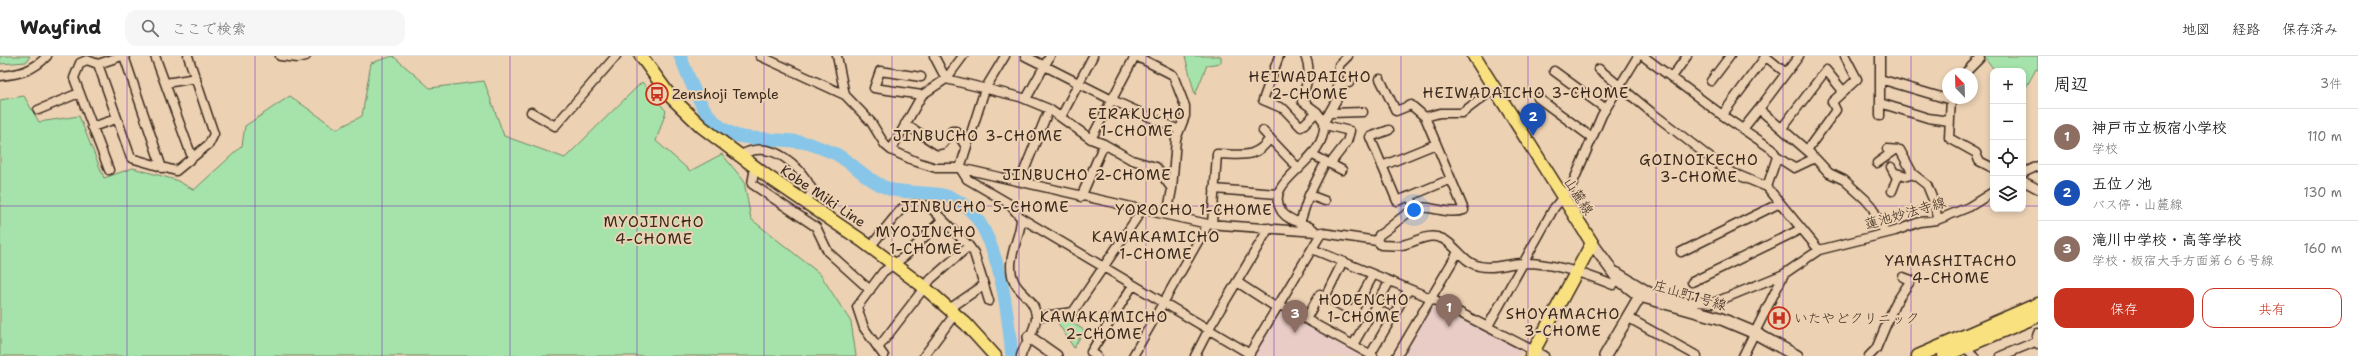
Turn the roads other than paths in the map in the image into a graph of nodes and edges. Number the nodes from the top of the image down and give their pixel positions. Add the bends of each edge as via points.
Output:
1 (47, 56) edge
2 (123, 56) edge
3 (155, 56) edge
4 (188, 56) edge
5 (280, 56) edge
6 (306, 56) edge
7 (616, 56) edge
8 (760, 56) edge
9 (837, 56) edge
10 (934, 56) edge
11 (963, 56) edge
12 (1005, 56) edge
13 (1025, 56) edge
14 (1050, 56) edge
15 (1093, 56) edge
16 (1136, 56) edge
17 (1279, 56) edge
18 (1305, 56) edge
19 (1348, 56) edge
20 (1474, 56) edge
21 (1638, 56) edge
22 (1643, 56) edge
23 (1730, 56) edge
24 (1765, 56) edge
25 (1799, 56) edge
26 (1845, 56) edge
27 (1880, 56) edge
28 (1684, 57) edge
29 (645, 58) edge
30 (1980, 58) dead end
31 (98, 64) junction
32 (1045, 66) junction
33 (1599, 68) dead end
34 (1970, 68) edge
35 (1554, 71) dead end
36 (1786, 73) junction
37 (0, 76) edge
38 (921, 77) dead end
39 (1672, 77) junction
40 (196, 78) junction
41 (946, 79) junction
42 (1380, 79) dead end
43 (1880, 79) junction
44 (1711, 81) dead end
45 (166, 83) junction
46 (1079, 83) junction
47 (1350, 83) dead end
48 (1338, 84) junction
49 (1619, 86) junction
50 (1495, 88) junction
51 (985, 89) junction
52 (1843, 91) junction
53 (80, 93) junction
54 (845, 95) junction
55 (922, 95) junction
56 (1942, 96) edge
57 (1538, 98) dead end
58 (1026, 100) junction
59 (1112, 100) junction
60 (1880, 103) junction
61 (1951, 104) edge
62 (1606, 108) junction
63 (1048, 109) junction
64 (1758, 109) junction
65 (38, 110) dead end
66 (531, 112) dead end
67 (1317, 112) junction
68 (1362, 112) dead end
69 (1330, 113) junction
70 (1722, 115) junction
71 (1880, 116) dead end
72 (1061, 117) junction
73 (1425, 117) junction
74 (116, 119) junction
75 (1949, 121) junction
76 (1325, 123) junction
77 (905, 124) junction
78 (92, 127) junction
79 (1782, 128) junction
80 (1743, 129) junction
81 (1179, 130) junction
82 (1389, 130) dead end
83 (1263, 131) dead end
84 (1591, 137) junction
85 (1270, 138) junction
86 (1090, 139) junction
87 (1104, 144) junction
88 (1436, 144) junction
89 (966, 147) junction
90 (891, 150) junction
91 (1808, 150) junction
92 (741, 155) junction
93 (1313, 155) junction
94 (192, 157) junction
95 (1777, 157) junction
96 (1815, 158) junction
97 (1877, 163) dead end
98 (1328, 164) junction
99 (1382, 166) junction
100 (1990, 166) edge
101 (2038, 166) edge
102 (755, 167) junction
103 (162, 168) junction
104 (960, 168) junction
105 (1299, 169) junction
106 (109, 170) dead end
107 (1342, 170) dead end
108 (2026, 172) edge
109 (1913, 174) junction
110 (1451, 179) junction
111 (1020, 181) junction
112 (2026, 183) edge
113 (1767, 187) junction
114 (1172, 189) junction
115 (2038, 189) edge
116 (1214, 190) junction
117 (1892, 191) dead end
118 (1278, 194) junction
119 (1990, 194) edge
120 (1309, 195) junction
121 (1081, 196) junction
122 (1410, 196) junction
123 (1562, 198) junction
124 (806, 201) junction
125 (1324, 201) dead end
126 (1780, 203) junction
127 (1415, 208) junction
128 (1142, 210) junction
129 (1167, 215) junction
130 (1021, 218) junction
131 (943, 219) junction
132 (1937, 220) junction
133 (1300, 223) junction
134 (1210, 224) junction
135 (1269, 228) junction
136 (1801, 229) junction
137 (1319, 232) junction
138 (1885, 233) junction
139 (1377, 241) junction
140 (1592, 243) junction
141 (870, 246) junction
142 (969, 246) junction
143 (1312, 249) junction
144 (1819, 250) junction
145 (1458, 252) junction
146 (1681, 252) dead end
147 (1523, 263) junction
148 (894, 264) junction
149 (1104, 267) junction
150 (1340, 267) dead end
151 (1611, 268) junction
152 (1576, 272) junction
153 (1784, 274) junction
154 (1903, 277) dead end
155 (1371, 279) dead end
156 (1618, 279) junction
157 (1237, 282) junction
158 (1692, 282) dead end
159 (984, 285) junction
160 (1134, 285) junction
161 (1387, 286) dead end
162 (924, 287) junction
163 (1409, 289) junction
164 (870, 290) junction
165 (1640, 296) junction
166 (1325, 297) junction
167 (1431, 298) junction
168 (989, 301) dead end
169 (1164, 302) junction
170 (2038, 304) edge
171 (1279, 306) junction
172 (1377, 309) dead end
173 (952, 311) junction
174 (2038, 316) edge
175 (1036, 317) junction
176 (1627, 317) junction
177 (1392, 318) junction
178 (1306, 319) junction
179 (1488, 326) junction
180 (1210, 329) junction
181 (1755, 333) junction
182 (2038, 333) edge
183 (1029, 337) junction
184 (2036, 343) edge
185 (1353, 345) junction
186 (1964, 347) junction
187 (878, 348) junction
188 (1536, 354) edge
189 (1249, 355) edge
190 (1371, 355) edge
191 (884, 356) edge
192 (924, 356) edge
193 (995, 356) edge
194 (1021, 356) edge
195 (1056, 356) edge
196 (1097, 356) edge
197 (1134, 356) edge
198 (1195, 356) edge
199 (1397, 356) edge
200 (1605, 356) edge
201 (1697, 356) edge
202 (1743, 356) edge
203 (1796, 356) edge
204 (1869, 356) edge
205 (1918, 356) edge
206 (1944, 356) edge
207 (1974, 356) edge
208 (2001, 356) edge

1 - 37 street via 39,65 23,73
2 - 31 street
2 - 103 street
3 - 45 street
4 - 40 street
5 - 6 street
7 - 66 street via 555,126
8 - 54 street
9 - 54 street
10 - 41 street
11 - 41 street
12 - 51 street
13 - 32 street
14 - 32 street
15 - 46 street
16 - 59 street
16 - 81 street via 1173,75 1185,106 1185,116
17 - 67 street via 1263,100 1284,109 1301,127
18 - 67 street via 1309,63 1309,74 1302,101
19 - 48 street via 1339,64
20 - 50 main road, 山麓線
21 - 49 street
22 - 39 street
23 - 44 street
24 - 36 street
24 - 70 street
25 - 36 street
26 - 52 street via 1857,79
27 - 43 street
28 - 39 street
29 - 92 main road, Kobe Miki Line via 656,79 685,112 717,140
30 - 34 street
31 - 53 street via 87,60 80,63 74,78
31 - 74 street
32 - 46 street
32 - 58 street
33 - 49 street
35 - 62 street
36 - 64 street
38 - 55 street via 880,71 874,88
39 - 70 street
40 - 45 street
40 - 94 street via 214,134 209,144
41 - 51 street
41 - 55 street
42 - 73 street via 1396,111 1411,105
43 - 56 street
43 - 60 street
45 - 94 street
46 - 59 street
46 - 72 street
47 - 48 street
48 - 69 street via 1337,99
49 - 62 street
49 - 113 street via 1726,170
50 - 73 street via 1462,113 1440,113
50 - 123 main road, 山麓線
51 - 58 street
51 - 89 street
52 - 79 street via 1826,70
52 - 91 street via 1832,102 1836,110
53 - 65 street
53 - 78 street
54 - 90 street via 871,122
55 - 77 street
57 - 84 street
58 - 63 street
59 - 81 street
59 - 86 street
60 - 71 street
60 - 75 street via 1928,118
61 - 75 street
62 - 84 street
63 - 72 street
63 - 111 street
64 - 79 street
64 - 80 street
67 - 76 street
68 - 69 street
69 - 76 street
70 - 80 street
72 - 86 street
73 - 88 street
74 - 78 street
74 - 103 street via 131,158
75 - 100 street via 1949,138 1976,152 1979,161
76 - 93 street via 1323,138
76 - 98 street via 1350,131 1347,142
77 - 89 street via 938,145 943,144 952,131 956,131
77 - 90 street
78 - 106 street
79 - 91 street
80 - 95 street via 1772,149
81 - 114 street
82 - 99 street via 1370,137
83 - 85 street
84 - 123 street via 1571,187
85 - 105 street
85 - 116 street via 1263,149 1249,155 1217,154
86 - 87 street
87 - 114 street via 1132,160 1156,167
87 - 121 street
88 - 99 street
88 - 110 street
89 - 104 street
90 - 104 street via 936,168
91 - 96 street
92 - 102 main road, Kobe Miki Line
92 - 124 street via 750,150 768,152 785,157 794,163 813,191
93 - 98 street
93 - 105 street
94 - 103 street via 176,172
95 - 96 street via 1794,168
95 - 113 street
96 - 138 street via 1829,173 1844,180 1865,198
97 - 109 street via 1891,150 1900,150
98 - 107 street
98 - 120 street
99 - 122 street via 1398,201
101 - 108 street
102 - 124 main road, Kobe Miki Line
102 - 164 street via 752,184 816,227 828,252
104 - 111 street
104 - 130 street via 967,179 1008,203
105 - 118 street via 1286,178
109 - 117 street via 1894,170 1897,178
109 - 132 street via 1928,185 1936,207
110 - 122 street
110 - 127 street via 1464,210 1454,213
111 - 121 street
112 - 115 street
113 - 126 street
114 - 129 street
116 - 118 street
116 - 134 street
118 - 133 street via 1283,212 1293,221
119 - 132 street, 蓮池妙法寺線 via 1969,207
120 - 125 street
120 - 133 street
121 - 128 street
122 - 127 street
123 - 140 main road, 山麓線
123 - 147 street
124 - 141 main road, Kobe Miki Line
126 - 136 street
126 - 146 street
127 - 139 street via 1392,228 1379,235
128 - 129 street
128 - 149 street
129 - 134 street
130 - 149 street
130 - 175 street via 1021,230 1011,265 1013,282 1018,290 1030,299
131 - 141 street via 929,206 913,205 902,208
131 - 142 street
131 - 148 street
132 - 138 street, 蓮池妙法寺線 via 1920,222
133 - 137 street via 1311,225
134 - 135 street
134 - 169 street
135 - 137 street
135 - 157 street
136 - 144 street
136 - 158 street
137 - 139 street
137 - 143 street
138 - 144 street, 蓮池妙法寺線
139 - 145 street via 1381,244 1401,245 1426,236 1435,236
140 - 151 street, 庄山町1号線
140 - 152 main road
141 - 148 main road, Kobe Miki Line
142 - 159 street via 974,253
142 - 162 street
143 - 163 street
143 - 171 street
144 - 153 street, 蓮池妙法寺線
145 - 147 street via 1479,266
145 - 167 street
147 - 152 street via 1536,263
147 - 179 street
148 - 162 main road, Kobe Miki Line
148 - 164 street via 883,272
149 - 160 street
149 - 175 street via 1073,312
150 - 166 street
151 - 153 street, 蓮池妙法寺線 via 1655,295 1701,304 1713,302
151 - 156 street, 庄山町1号線
152 - 156 street via 1613,285
152 - 188 main road
153 - 181 street
154 - 204 street via 1911,280 1895,304 1876,349
155 - 166 street via 1352,312
156 - 165 street, 庄山町1号線
157 - 171 street
157 - 180 street
159 - 168 street
159 - 173 street
160 - 169 street
160 - 196 street via 1091,352
161 - 185 street
162 - 173 main road, Kobe Miki Line
162 - 187 street
163 - 167 street
163 - 177 street
164 - 187 street via 857,307 864,328
165 - 176 street
165 - 181 street, 庄山町1号線 via 1661,304 1719,318
166 - 178 street via 1320,294
167 - 179 street
167 - 199 street
169 - 180 street
169 - 197 street
170 - 205 main road
171 - 178 street
171 - 189 street
172 - 177 street
173 - 192 street
173 - 193 main road, Kobe Miki Line
174 - 186 main road
175 - 183 street
176 - 200 street
176 - 201 street
177 - 190 street
178 - 185 street
179 - 188 street
180 - 189 street
180 - 198 street
181 - 202 street
181 - 203 street, 庄山町1号線
182 - 184 street
183 - 194 street
183 - 195 street
184 - 208 street
185 - 190 street
186 - 206 main road
186 - 207 street
187 - 191 street

